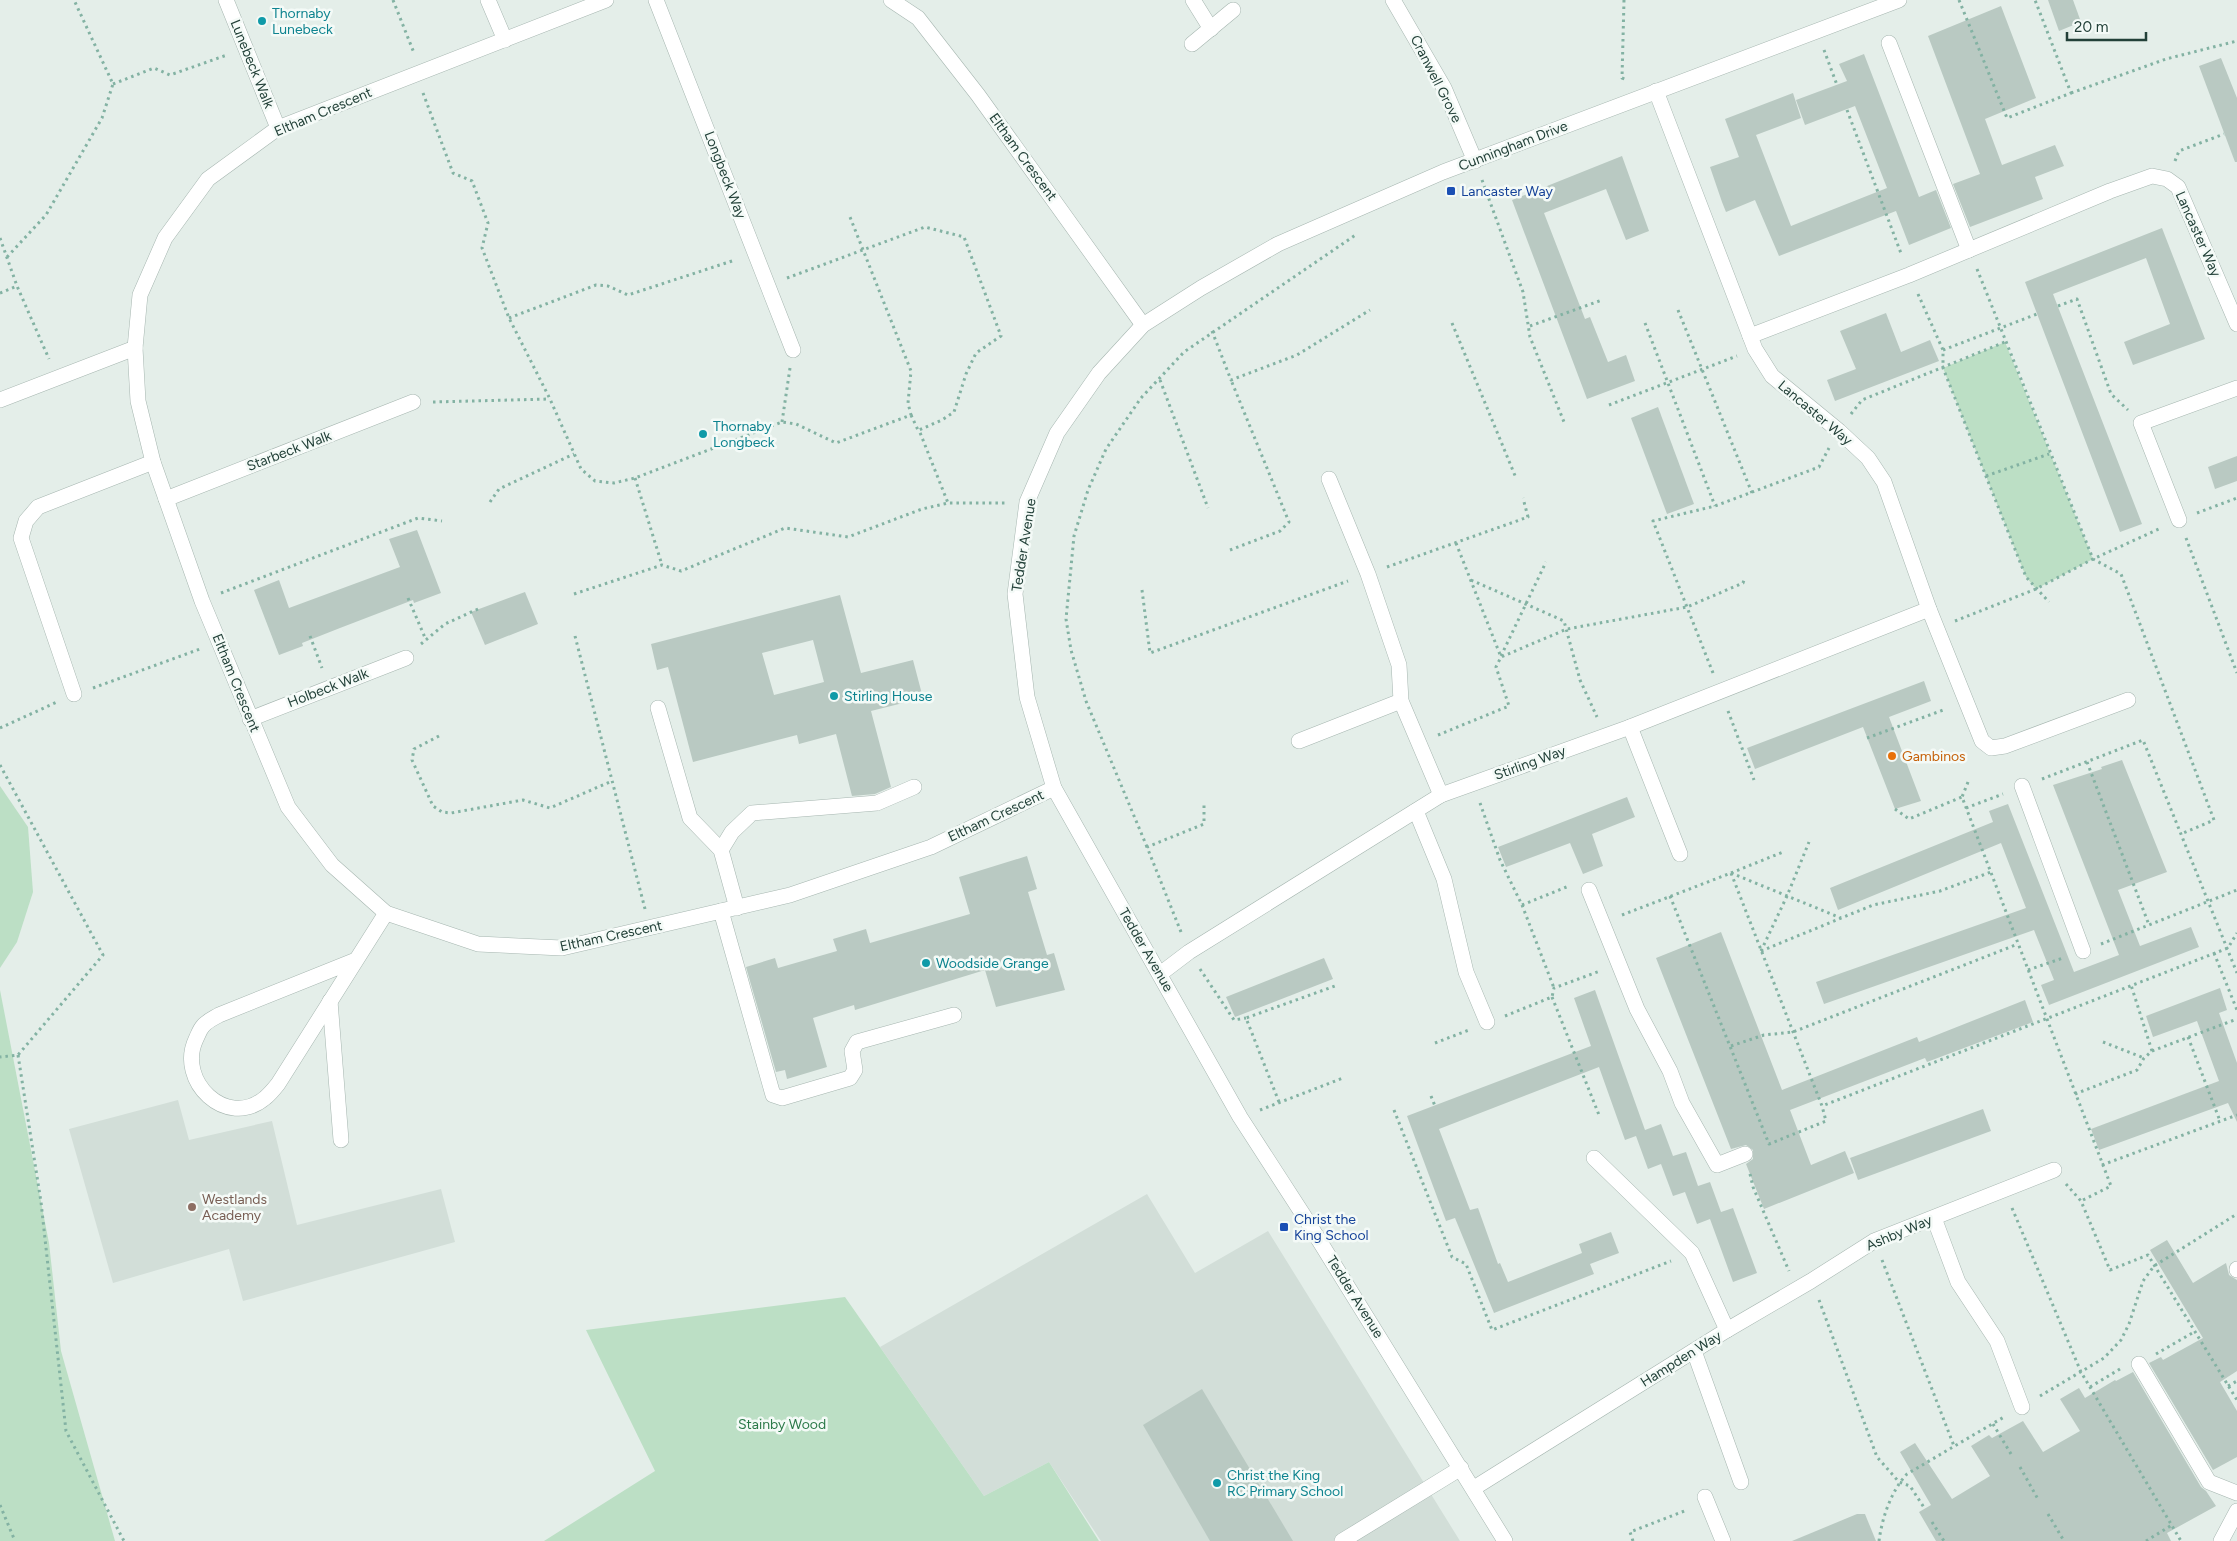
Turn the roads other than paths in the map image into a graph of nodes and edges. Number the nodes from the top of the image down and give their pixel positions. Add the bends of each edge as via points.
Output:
1 (226, 0) edge
2 (488, 0) edge
3 (606, 0) edge
4 (656, 0) edge
5 (891, 0) edge
6 (1193, 0) edge
7 (1393, 0) edge
8 (1899, 0) edge
9 (1233, 10) dead end
10 (1211, 28) junction
11 (505, 40) junction
12 (1889, 43) dead end
13 (1192, 44) dead end
14 (1656, 91) junction
15 (278, 128) junction
16 (1475, 161) junction
17 (1969, 250) junction
18 (2237, 324) edge
19 (1143, 325) junction
20 (1753, 343) junction
21 (135, 348) junction
22 (793, 350) road end
23 (2237, 388) edge
24 (0, 400) edge
25 (413, 402) road end
26 (153, 462) junction
27 (1329, 479) dead end
28 (166, 499) junction
29 (2179, 520) road end
30 (1929, 610) junction
31 (406, 658) road end
32 (74, 694) road end
33 (2128, 700) dead end
34 (1401, 701) junction
35 (658, 708) dead end
36 (250, 719) junction
37 (1630, 726) junction
38 (1299, 741) dead end
39 (2022, 786) road end
40 (914, 787) dead end
41 (1054, 788) junction
42 (1442, 795) junction
43 (1416, 811) junction
44 (721, 850) junction
45 (1680, 854) dead end
46 (1589, 890) road end
47 (737, 908) junction
48 (722, 912) junction
49 (386, 913) junction
50 (2083, 951) road end
51 (356, 960) junction
52 (1160, 974) junction
53 (330, 1001) junction
54 (954, 1015) dead end
55 (1487, 1022) road end
56 (341, 1140) dead end
57 (1745, 1154) road end
58 (1594, 1158) dead end
59 (2054, 1170) road end
60 (1934, 1218) junction
61 (1727, 1330) junction
62 (1694, 1352) junction
63 (2139, 1364) dead end
64 (2022, 1407) road end
65 (1461, 1468) junction
66 (1741, 1482) dead end
67 (1474, 1488) junction
68 (2237, 1493) edge
69 (1705, 1496) road end
70 (2237, 1511) edge
71 (1342, 1541) edge
72 (1505, 1541) edge
73 (1723, 1541) edge
74 (2220, 1541) edge

1 - 15 street, Lunebeck Walk
2 - 11 street
3 - 11 street, Eltham Crescent
4 - 22 street, Longbeck Way
5 - 19 street, Eltham Crescent via 918,18 978,95
6 - 10 street
7 - 16 street, Cranwell Grove via 1444,88
8 - 14 street, Cunningham Drive
9 - 10 street
10 - 13 street
11 - 15 street, Eltham Crescent
12 - 17 street
14 - 16 street, Cunningham Drive
14 - 20 street
15 - 21 street, Eltham Crescent via 208,178 165,238 140,296
16 - 19 street, Cunningham Drive via 1278,244
17 - 18 street, Lancaster Way via 2118,188 2152,176 2167,179 2178,187
17 - 20 street, Lancaster Way
19 - 41 street, Tedder Avenue via 1099,373 1057,434 1027,502 1015,594 1027,697
20 - 30 street, Lancaster Way via 1772,376 1868,458 1884,482
21 - 24 street
21 - 26 street, Eltham Crescent via 138,401
23 - 29 street via 2141,423
25 - 28 street, Starbeck Walk
26 - 28 street, Eltham Crescent
26 - 32 street via 38,508 26,522 21,538
27 - 34 street via 1368,574 1399,664
28 - 36 street, Eltham Crescent
30 - 33 street, Lancaster Way via 1982,741 1990,748 2005,746
30 - 37 street, Stirling Way
31 - 36 street, Holbeck Walk
34 - 38 street
34 - 42 street
35 - 44 street via 690,818
36 - 49 street, Eltham Crescent via 288,807 332,865
37 - 42 street, Stirling Way
37 - 45 street
39 - 50 street
40 - 44 street via 877,803 752,813 732,832
41 - 47 street, Eltham Crescent via 931,847 790,895
41 - 52 street, Tedder Avenue
42 - 43 street, Stirling Way
43 - 52 street, Stirling Way via 1189,952
43 - 55 street via 1444,879 1466,972
44 - 47 street
46 - 57 street via 1637,1009 1670,1071 1682,1103 1717,1165
47 - 48 street, Eltham Crescent
48 - 49 street, Eltham Crescent via 562,948 478,944
48 - 54 street via 773,1095 782,1098 850,1078 855,1070 852,1050 857,1042
49 - 51 street
51 - 53 street
51 - 53 street via 219,1015 202,1026 192,1048 196,1083 208,1097 231,1108 264,1100 278,1084
52 - 65 street, Tedder Avenue via 1240,1117
53 - 56 street
58 - 61 street, Hampden Way via 1692,1253
59 - 60 street, Ashby Way
60 - 61 street, Ashby Way via 1874,1241
60 - 64 street via 1958,1282 1997,1341
61 - 62 street, Hampden Way
62 - 66 street
62 - 67 street, Hampden Way
63 - 68 street via 2210,1482
65 - 67 street, Tedder Avenue
65 - 71 street
67 - 72 street, Tedder Avenue
69 - 73 street
70 - 74 street

